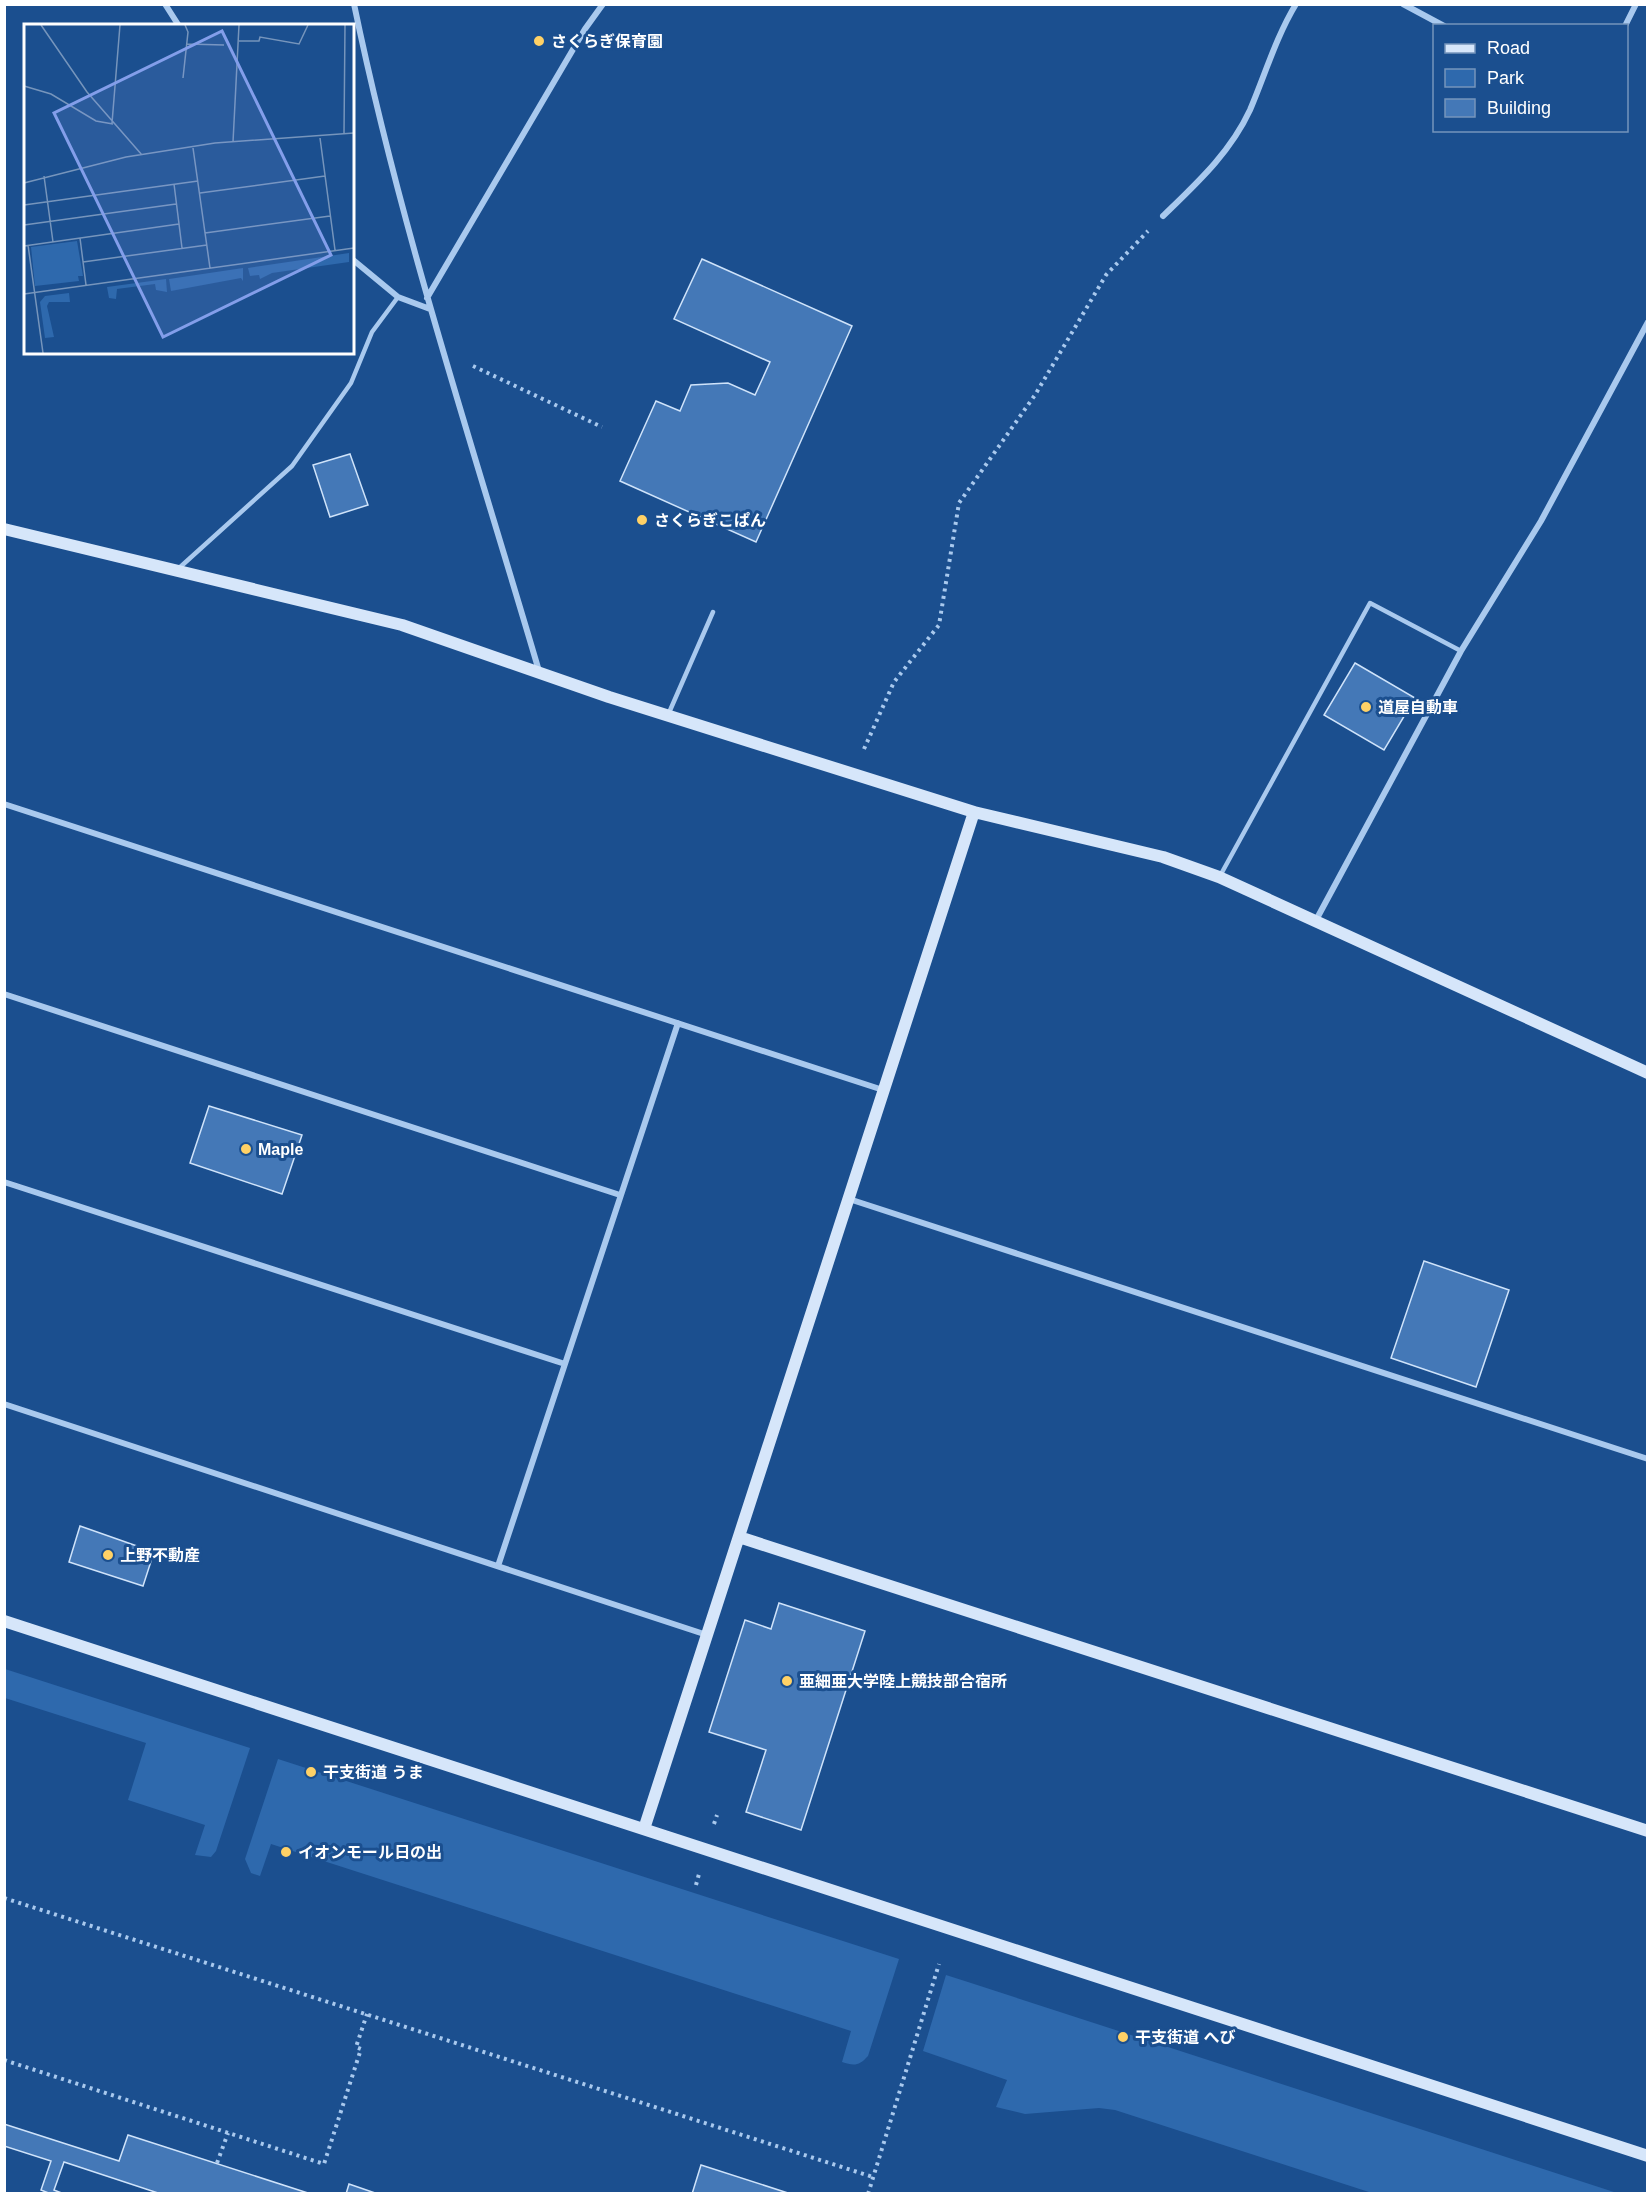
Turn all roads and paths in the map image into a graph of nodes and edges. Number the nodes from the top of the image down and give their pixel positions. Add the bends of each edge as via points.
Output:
1 (165, 4) edge
2 (354, 4) edge
3 (603, 4) edge
4 (1296, 4) edge
5 (1403, 4) edge
6 (1636, 4) edge
7 (177, 24) edge
8 (1440, 24) edge
9 (1625, 24) edge
10 (1163, 216) joint
11 (354, 261) edge
12 (398, 297) junction
13 (427, 298) junction
14 (430, 309) junction
15 (1647, 322) edge
16 (445, 353) junction
17 (602, 427) dead end
18 (4, 529) edge
19 (177, 571) junction
20 (713, 612) dead end
21 (1461, 651) junction
22 (539, 671) junction
23 (669, 715) junction
24 (854, 773) junction
25 (4, 804) edge
26 (974, 812) junction
27 (1219, 877) junction
28 (1315, 922) junction
29 (4, 994) edge
30 (678, 1023) junction
31 (1647, 1073) edge
32 (884, 1090) junction
33 (4, 1182) edge
34 (620, 1195) junction
35 (849, 1199) junction
36 (565, 1364) junction
37 (4, 1404) edge
38 (1647, 1460) edge
39 (739, 1538) junction
40 (498, 1566) junction
41 (4, 1621) edge
42 (707, 1635) junction
43 (717, 1815) dead end
44 (714, 1826) dead end
45 (644, 1829) junction
46 (1647, 1831) edge
47 (4, 1898) edge
48 (939, 1964) dead end
49 (367, 2014) junction
50 (4, 2060) edge
51 (228, 2133) junction
52 (1647, 2156) edge
53 (217, 2163) dead end
54 (873, 2177) junction
55 (868, 2193) edge

1 - 7 street
2 - 13 street via 373,98
3 - 13 street
4 - 10 street via 1249,112 1216,166
5 - 8 street
6 - 9 street
10 - 24 path via 1106,275 1035,395 959,503 939,625 894,682
11 - 12 street
12 - 14 street
12 - 19 lane via 372,332 351,382 292,466
13 - 14 street
14 - 16 street
15 - 21 street via 1541,520
16 - 17 path
16 - 22 street
18 - 19 street
19 - 22 street via 402,625
20 - 23 lane
21 - 27 lane via 1371,603
21 - 28 street
22 - 23 street
23 - 24 street
24 - 26 street
25 - 30 street
26 - 27 street via 1163,857
26 - 32 street
27 - 28 street
28 - 31 street
29 - 34 street
30 - 32 street
30 - 34 street
32 - 35 street
33 - 36 street
34 - 36 street
35 - 38 street
35 - 39 street
36 - 40 street
37 - 40 street
39 - 42 street
39 - 46 street
40 - 42 street
41 - 45 street
42 - 45 street
43 - 44 path
45 - 52 street
47 - 49 path
48 - 54 path
49 - 51 path via 357,2047 361,2049 324,2163
49 - 54 path
50 - 51 path
51 - 53 path
54 - 55 path

